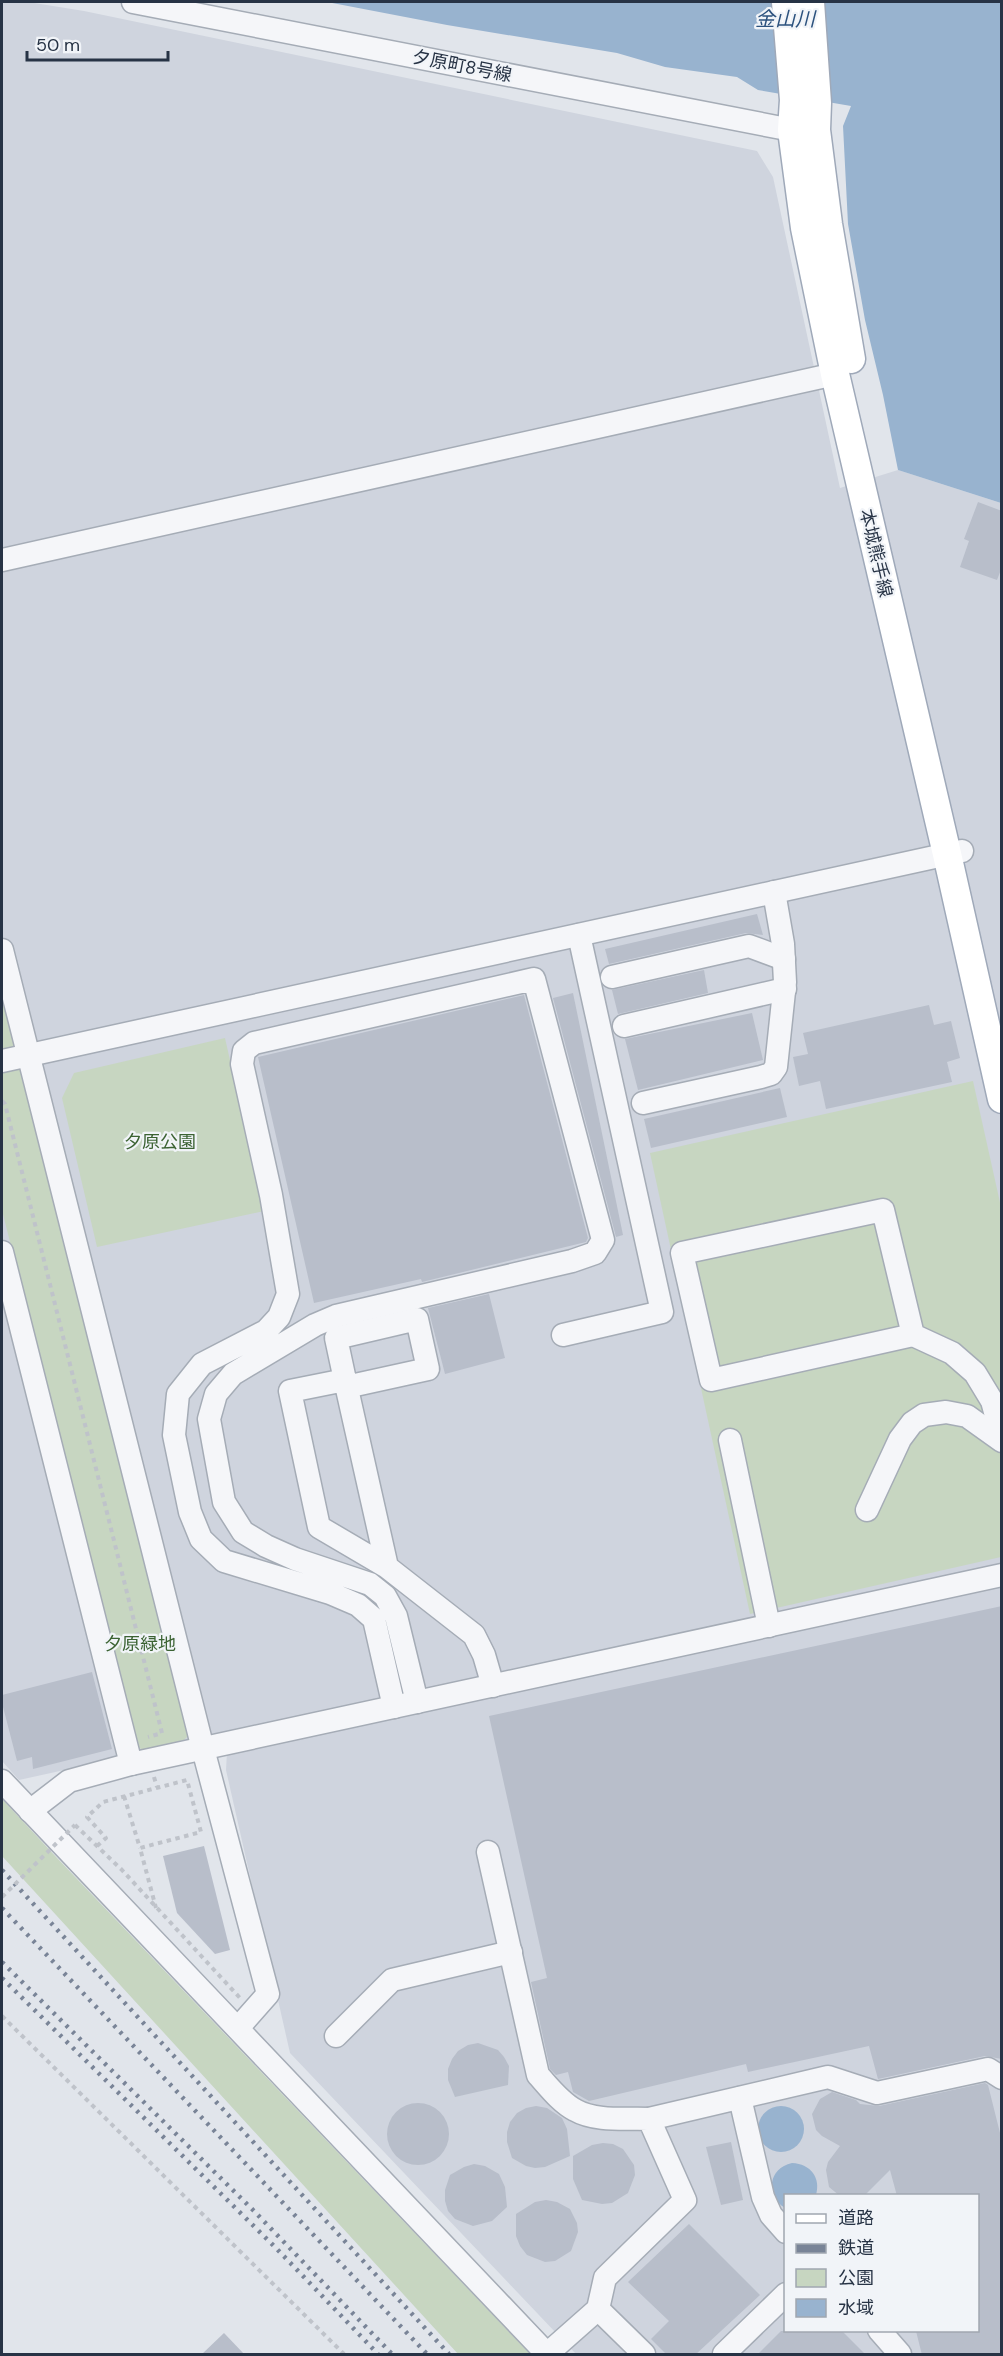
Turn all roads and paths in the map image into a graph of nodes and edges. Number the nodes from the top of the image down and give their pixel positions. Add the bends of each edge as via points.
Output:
1 (133, 2) edge
2 (786, 2) edge
3 (810, 2) edge
4 (805, 116) junction
5 (835, 374) junction
6 (2, 560) edge
7 (954, 853) junction
8 (774, 892) junction
9 (579, 935) junction
10 (2, 950) edge
11 (784, 959) junction
12 (612, 977) dead end
13 (785, 989) junction
14 (624, 1026) dead end
15 (1002, 1030) edge
16 (28, 1056) junction
17 (2, 1061) edge
18 (1002, 1099) edge
19 (2, 1101) edge
20 (643, 1103) dead end
21 (2, 1252) edge
22 (563, 1335) dead end
23 (913, 1335) junction
24 (730, 1440) dead end
25 (1002, 1440) edge
26 (867, 1510) dead end
27 (387, 1567) junction
28 (1002, 1575) edge
29 (770, 1626) junction
30 (493, 1686) junction
31 (417, 1702) junction
32 (394, 1707) junction
33 (202, 1749) junction
34 (140, 1762) junction
35 (2, 1781) edge
36 (157, 1788) junction
37 (124, 1796) junction
38 (30, 1811) junction
39 (97, 1846) junction
40 (140, 1848) junction
41 (488, 1852) dead end
42 (2, 1898) edge
43 (156, 1908) junction
44 (511, 1952) junction
45 (2, 2016) edge
46 (245, 2020) junction
47 (336, 2036) dead end
48 (1002, 2078) edge
49 (740, 2098) junction
50 (649, 2119) junction
51 (784, 2230) edge
52 (784, 2296) edge
53 (598, 2309) junction
54 (880, 2332) edge
55 (344, 2355) edge
56 (547, 2355) edge
57 (644, 2355) edge
58 (724, 2355) edge
59 (900, 2355) edge

1 - 4 street, 夕原町8号線
2 - 4 main road, 本城熊手線
3 - 4 main road, 本城熊手線
4 - 5 main road, 本城熊手線 via 806,228
4 - 7 main road, 本城熊手線
5 - 6 street
5 - 7 main road, 本城熊手線
7 - 8 street
7 - 15 main road, 本城熊手線
7 - 18 main road, 本城熊手線
8 - 9 street
8 - 11 street
9 - 16 street
9 - 22 street via 662,1312
10 - 16 street
11 - 12 street via 749,946
11 - 13 street
13 - 14 street
13 - 20 street via 776,1067 771,1074
16 - 17 street
16 - 33 street
19 - 34 path via 162,1734 145,1738
21 - 34 street
23 - 23 street via 711,1380 682,1253 883,1210
23 - 25 street via 952,1353 975,1373 992,1401
24 - 29 street
25 - 26 street via 967,1416 946,1412 924,1415 900,1439
27 - 27 street via 319,1527 290,1391 346,1384
27 - 30 street via 474,1635
28 - 29 street
29 - 30 street
30 - 31 street
31 - 32 street
31 - 32 street via 396,1616 385,1596 370,1584 295,1559 243,1532 224,1502 208,1419 216,1394 233,1374 326,1320 595,1253 603,1240 534,979 254,1043 244,1051 242,1064 288,1294 279,1317 266,1331 202,1364 178,1394 174,1435 190,1512 201,1539 224,1561 358,1605 374,1619
32 - 33 street
33 - 34 street
33 - 46 street via 268,1994
34 - 36 path
34 - 38 street via 69,1781
35 - 38 street
36 - 37 path
36 - 40 path via 187,1779 201,1832
37 - 39 path via 103,1802 87,1817 106,1838
37 - 40 path
38 - 46 street
39 - 42 path, bridge via 75,1825
39 - 43 path
40 - 43 path
41 - 44 street
43 - 46 path
44 - 47 street via 392,1980
44 - 50 street via 538,2075 576,2111 598,2117
45 - 55 path
46 - 56 street
48 - 49 street via 988,2069 878,2093 828,2077
49 - 50 street
49 - 51 street via 763,2197
50 - 53 street via 685,2200 605,2278
52 - 58 street
53 - 56 street
53 - 57 street
54 - 59 street

